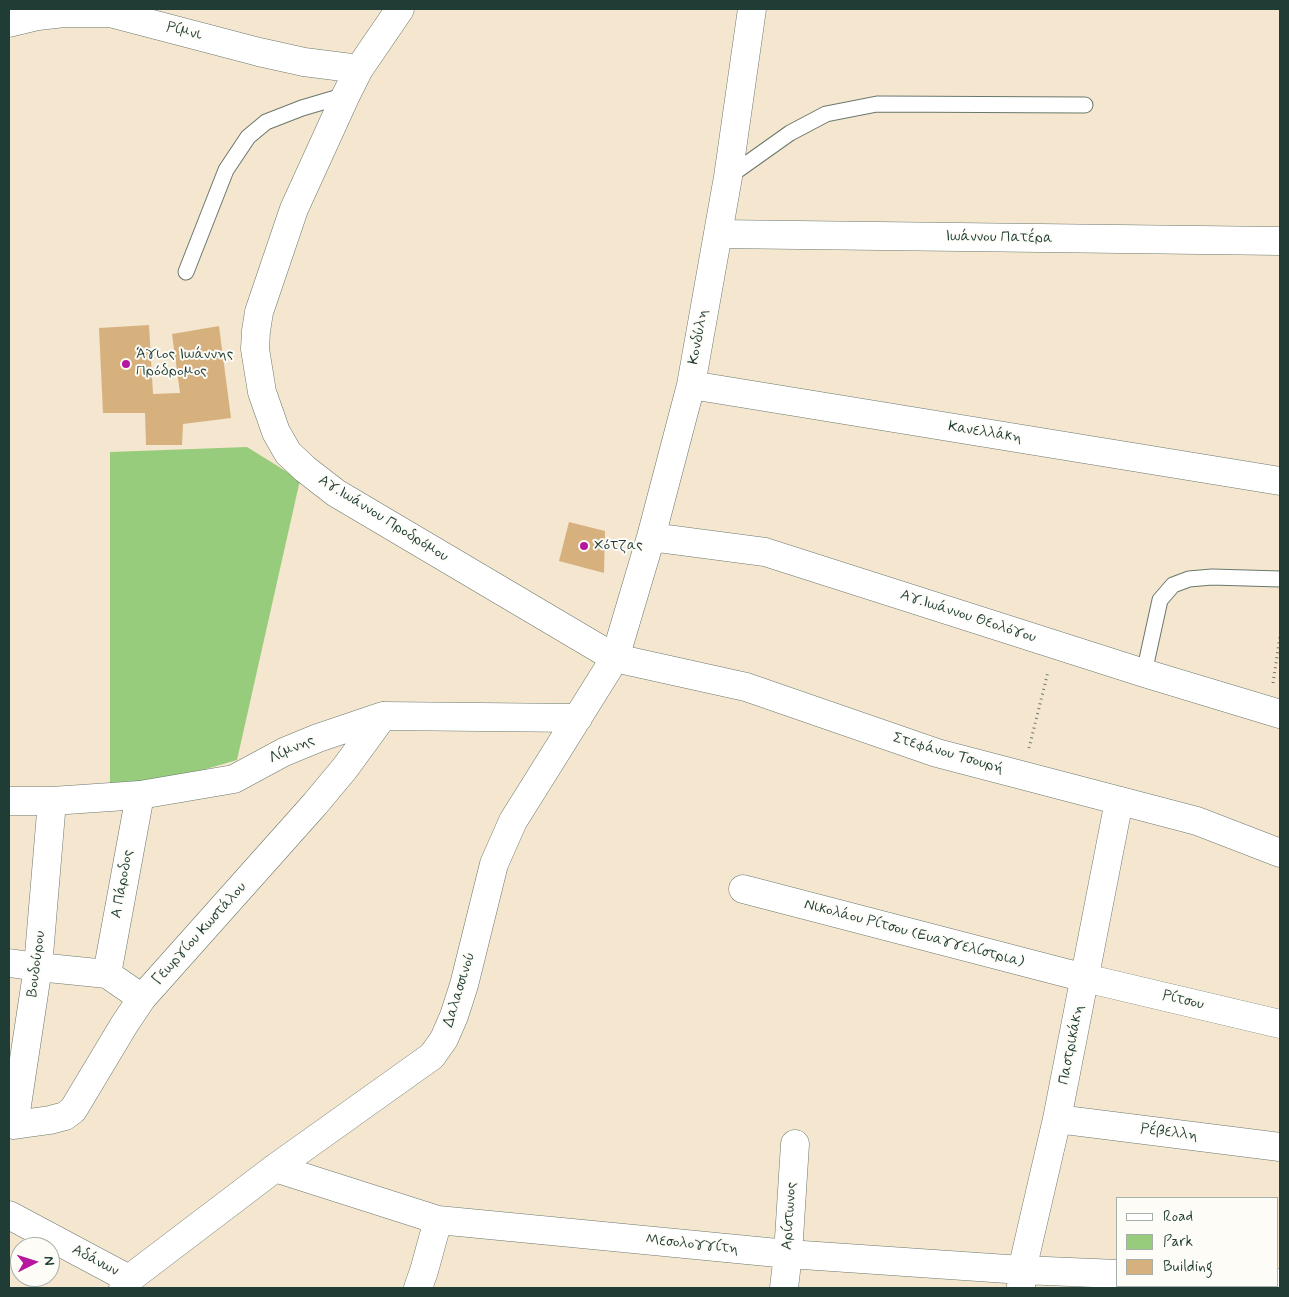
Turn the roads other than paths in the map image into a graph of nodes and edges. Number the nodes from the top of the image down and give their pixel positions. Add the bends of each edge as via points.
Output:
1 (400, 9) edge
2 (752, 9) edge
3 (110, 11) edge
4 (9, 24) edge
5 (359, 69) junction
6 (346, 95) junction
7 (1085, 105) dead end
8 (728, 177) junction
9 (718, 234) junction
10 (1280, 241) edge
11 (186, 272) dead end
12 (691, 385) junction
13 (1280, 481) edge
14 (651, 536) junction
15 (1280, 579) edge
16 (615, 658) junction
17 (1144, 673) junction
18 (1274, 712) edge
19 (383, 716) junction
20 (578, 718) junction
21 (140, 795) junction
22 (9, 801) edge
23 (52, 801) junction
24 (1119, 801) junction
25 (1280, 853) edge
26 (743, 889) dead end
27 (9, 963) edge
28 (38, 968) junction
29 (107, 974) junction
30 (1085, 978) junction
31 (142, 998) junction
32 (1280, 1024) edge
33 (1057, 1119) junction
34 (11, 1125) edge
35 (795, 1144) dead end
36 (1280, 1147) edge
37 (275, 1168) junction
38 (9, 1215) edge
39 (438, 1220) junction
40 (788, 1254) junction
41 (1116, 1274) edge
42 (1022, 1279) edge
43 (126, 1283) edge
44 (418, 1288) edge
45 (784, 1288) edge

1 - 5 street, Αγ.Ιωάννου Προδρόμου
2 - 8 street, Κονδύλη
3 - 4 street, Ρίμνι via 38,16
3 - 5 street, Ρίμνι via 258,52
5 - 6 street, Αγ.Ιωάννου Προδρόμου
6 - 11 lane via 266,122 248,137 226,170
6 - 16 street, Αγ.Ιωάννου Προδρόμου via 294,209 259,312 256,331 258,372 276,432 288,453 336,493
7 - 8 lane via 877,104 826,114 790,133
8 - 9 street, Κονδύλη
9 - 10 street, Ιωάννου Πατέρα
9 - 12 street, Κονδύλη
12 - 13 street, Κανελλάκη
12 - 14 street, Κονδύλη
14 - 16 street, Κονδύλη
14 - 17 street, Αγ.Ιωάννου Θεολόγου via 765,552
15 - 17 lane via 1212,577 1189,579 1173,585 1160,600
16 - 20 street, Δαλασσινού
16 - 24 street, Στεφάνου Τσουρή via 746,687 937,753
17 - 18 street, Αγ.Ιωάννου Θεολόγου
19 - 20 street, Λίμνης
19 - 21 street, Λίμνης via 284,752 234,779
19 - 31 street, Γεωργίου Κωστάλου via 315,804
20 - 37 street, Δαλασσινού via 513,821 494,864 464,985 444,1039 432,1056
21 - 23 street, Λίμνης
21 - 29 street, Α Πάροδος
22 - 23 street, Λίμνης
23 - 28 street, Βουδούρου
24 - 25 street, Στεφάνου Τσουρή via 1197,821
24 - 30 street, Παστρικάκη
26 - 30 street, Νικολάου Ρίτσου (Ευαγγελίστρια)
27 - 28 street
28 - 29 street
28 - 34 street, Βουδούρου
29 - 31 street
30 - 32 street, Ρίτσου
30 - 33 street, Παστρικάκη
31 - 34 street, Γεωργίου Κωστάλου via 73,1110 50,1120
33 - 36 street, Ρέβελλη
33 - 42 street, Παστρικάκη
35 - 40 street, Αρίστωνος
37 - 39 street, Μεσολογγίτη
37 - 43 street, Δαλασσινού
38 - 43 street, Αδάνων
39 - 40 street, Μεσολογγίτη
39 - 44 street
40 - 42 street, Μεσολογγίτη
40 - 45 street, Αρίστωνος
41 - 42 street, Μεσολογγίτη

